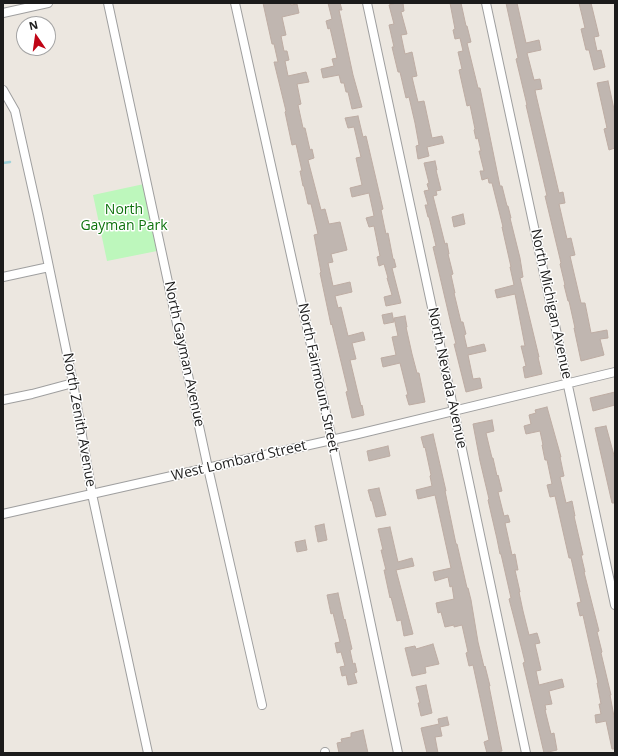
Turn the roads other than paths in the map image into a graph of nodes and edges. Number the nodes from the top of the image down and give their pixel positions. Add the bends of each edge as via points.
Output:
1 (48, 3) edge
2 (108, 3) edge
3 (235, 3) edge
4 (367, 3) edge
5 (486, 3) edge
6 (3, 13) edge
7 (3, 90) edge
8 (49, 267) junction
9 (3, 277) edge
10 (615, 372) edge
11 (74, 383) junction
12 (568, 384) junction
13 (3, 400) edge
14 (454, 411) junction
15 (332, 440) junction
16 (208, 468) junction
17 (92, 494) junction
18 (3, 514) edge
19 (615, 605) edge
20 (262, 705) dead end
21 (148, 753) edge
22 (398, 753) edge
23 (526, 753) edge

1 - 6 street
2 - 16 street, North Gayman Avenue
3 - 15 street, North Fairmount Street
4 - 14 street, North Nevada Avenue
5 - 12 street, North Michigan Avenue
7 - 8 street, North Zenith Avenue via 15,111
8 - 9 street
8 - 11 street, North Zenith Avenue
10 - 12 street, West Lombard Street
11 - 13 street
11 - 17 street, North Zenith Avenue
12 - 14 street, West Lombard Street
12 - 19 street, North Michigan Avenue
14 - 15 street, West Lombard Street
14 - 23 street, North Nevada Avenue
15 - 16 street, West Lombard Street
15 - 22 street, North Fairmount Street
16 - 17 street, West Lombard Street
16 - 20 street, North Gayman Avenue
17 - 18 street, West Lombard Street
17 - 21 street, North Zenith Avenue

